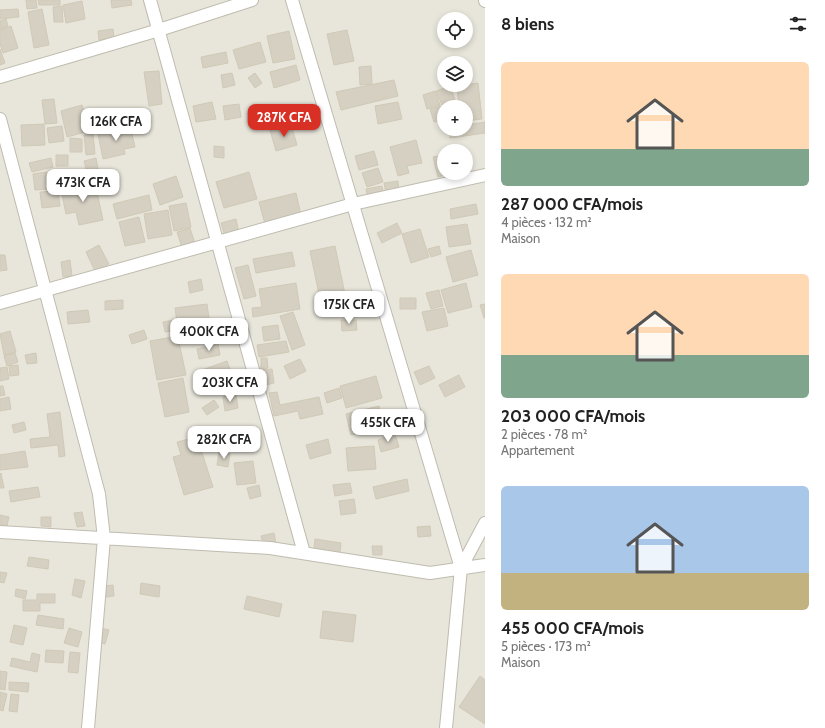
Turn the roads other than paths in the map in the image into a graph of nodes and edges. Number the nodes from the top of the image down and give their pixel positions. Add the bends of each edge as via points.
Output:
1 (150, 0) edge
2 (252, 0) edge
3 (292, 0) edge
4 (158, 30) junction
5 (0, 77) edge
6 (0, 119) edge
7 (485, 175) edge
8 (353, 204) junction
9 (217, 243) junction
10 (45, 291) junction
11 (0, 304) edge
12 (485, 523) edge
13 (0, 532) edge
14 (104, 538) junction
15 (304, 553) junction
16 (485, 565) edge
17 (461, 568) junction
18 (88, 728) edge
19 (446, 728) edge

1 - 4 street
2 - 4 street
3 - 8 street
4 - 5 street
4 - 9 street
6 - 10 street
7 - 8 street
8 - 9 street
8 - 17 street
9 - 10 street
9 - 15 street
10 - 11 street
10 - 14 street via 99,494
12 - 17 street
13 - 14 street
14 - 15 street via 270,548
14 - 18 street
15 - 17 street via 430,572
16 - 17 street
17 - 19 street

